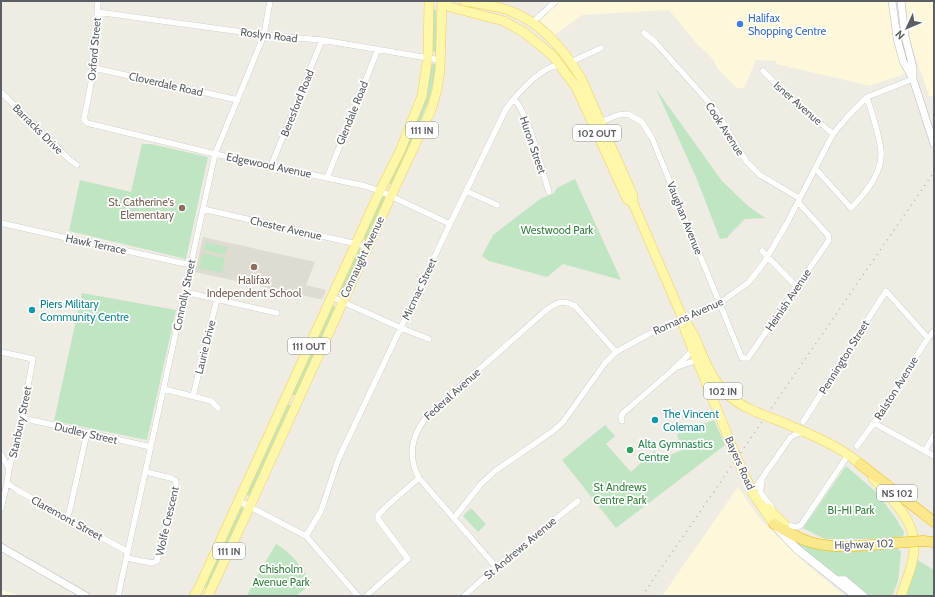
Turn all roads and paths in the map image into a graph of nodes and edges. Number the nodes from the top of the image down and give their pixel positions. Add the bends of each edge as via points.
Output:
1 (98, 1) edge
2 (270, 1) edge
3 (429, 1) edge
4 (442, 1) edge
5 (464, 1) edge
6 (556, 1) edge
7 (892, 1) edge
8 (901, 1) edge
9 (474, 2) edge
10 (503, 5) edge
11 (97, 12) junction
12 (532, 23) junction
13 (518, 28) junction
14 (644, 33) dead end
15 (264, 34) junction
16 (548, 35) junction
17 (322, 40) junction
18 (601, 48) dead end
19 (378, 49) junction
20 (553, 56) junction
21 (428, 58) junction
22 (440, 60) junction
23 (571, 62) junction
24 (560, 65) junction
25 (94, 68) junction
26 (763, 71) dead end
27 (912, 79) junction
28 (1, 92) edge
29 (868, 97) junction
30 (514, 99) junction
31 (238, 100) junction
32 (84, 120) joint
33 (600, 122) junction
34 (833, 134) junction
35 (934, 144) edge
36 (215, 154) junction
37 (77, 165) dead end
38 (271, 166) junction
39 (816, 169) junction
40 (327, 178) junction
41 (380, 191) junction
42 (466, 191) junction
43 (549, 192) dead end
44 (390, 196) junction
45 (799, 200) junction
46 (633, 203) junction
47 (497, 205) dead end
48 (204, 209) junction
49 (1, 222) edge
50 (450, 224) junction
51 (828, 235) joint
52 (356, 243) junction
53 (368, 247) junction
54 (762, 251) dead end
55 (767, 255) junction
56 (191, 265) junction
57 (796, 287) junction
58 (185, 292) junction
59 (332, 297) junction
60 (217, 299) junction
61 (342, 301) junction
62 (720, 303) junction
63 (278, 313) dead end
64 (683, 319) junction
65 (401, 328) junction
66 (934, 331) edge
67 (928, 338) junction
68 (429, 339) dead end
69 (693, 350) junction
70 (1, 352) edge
71 (616, 352) junction
72 (742, 358) joint
73 (697, 360) junction
74 (674, 368) junction
75 (164, 389) junction
76 (194, 396) junction
77 (285, 398) junction
78 (296, 402) junction
79 (218, 408) dead end
80 (22, 418) junction
81 (622, 421) dead end
82 (803, 422) dead end
83 (874, 423) junction
84 (804, 432) junction
85 (87, 433) junction
86 (934, 435) edge
87 (857, 446) dead end
88 (151, 447) junction
89 (925, 450) junction
90 (1, 454) edge
91 (848, 455) junction
92 (934, 456) edge
93 (860, 464) junction
94 (9, 469) junction
95 (146, 472) junction
96 (766, 472) junction
97 (419, 478) junction
98 (7, 483) junction
99 (1, 484) edge
100 (753, 491) junction
101 (239, 501) junction
102 (578, 501) dead end
103 (250, 506) junction
104 (1, 509) edge
105 (66, 517) junction
106 (454, 518) junction
107 (934, 522) edge
108 (774, 524) junction
109 (788, 526) junction
110 (306, 536) junction
111 (934, 542) edge
112 (834, 546) junction
113 (1, 547) edge
114 (128, 555) junction
115 (496, 567) junction
116 (836, 580) junction
117 (86, 596) edge
118 (118, 596) edge
119 (194, 596) edge
120 (208, 596) edge
121 (358, 596) edge
122 (366, 596) edge
123 (464, 596) edge
124 (856, 596) edge
125 (865, 596) edge
126 (902, 596) edge

1 - 11 street, Oxford Street
2 - 15 street, Connolly Street
3 - 21 main road, Connaught Avenue / 111 OUT
4 - 13 main road, Bayers Road / 102 OUT via 450,7 504,21
4 - 22 main road, Connaught Avenue / 111 IN
5 - 9 main road, Bayers Road
6 - 12 street
7 - 27 street via 897,38 903,61
8 - 27 street via 905,36 914,68
9 - 10 main road, Bayers Road
10 - 12 main road, Bayers Road
11 - 15 street, Roslyn Road
11 - 25 street, Oxford Street
12 - 13 main road
12 - 16 main road, Bayers Road
13 - 20 main road, Bayers Road / 102 OUT
14 - 45 street, Cook Avenue via 714,109 750,165
15 - 17 street, Roslyn Road
15 - 31 street, Connolly Street
16 - 20 main road via 546,42
16 - 23 main road, Bayers Road
17 - 19 street, Roslyn Road
17 - 38 street, Beresford Road
18 - 23 street
19 - 21 street, Roslyn Road
19 - 40 street, Glendale Road
20 - 24 main road, Bayers Road / 102 OUT
21 - 22 street, Roslyn Road
21 - 41 main road, Connaught Avenue / 111 OUT via 422,96 400,152
22 - 44 main road, Connaught Avenue / 111 IN via 437,90 431,110
23 - 33 main road, Bayers Road via 581,78
24 - 30 street, Micmac Street via 553,65 547,69
24 - 46 main road, Bayers Road / 102 OUT via 576,87 627,199
25 - 31 street, Cloverdale Road
25 - 32 street, Oxford Street
26 - 34 street, Isner Avenue
27 - 29 street, Romans Avenue
27 - 35 street
28 - 37 street, Barracks Drive
29 - 34 street, Romans Avenue
29 - 39 street via 881,153 879,169 862,196 851,208
30 - 42 street, Micmac Street via 506,109
30 - 43 street, Huron Street via 530,131
31 - 36 street, Connolly Street
32 - 36 street, Edgewood Avenue via 87,123
33 - 46 main road, Bayers Road via 633,196
33 - 62 street, Vaughan Avenue via 628,114 642,122 652,138
34 - 39 street, Romans Avenue
36 - 38 street, Edgewood Avenue
36 - 48 street, Connolly Street
38 - 40 street, Edgewood Avenue
39 - 45 street, Romans Avenue
40 - 41 street, Edgewood Avenue
41 - 44 street, Edgewood Avenue
41 - 52 main road, Connaught Avenue / 111 OUT
42 - 47 street
42 - 50 street, Micmac Street
44 - 50 street, Edgewood Avenue
44 - 53 main road, Connaught Avenue / 111 IN
45 - 51 street, Cook Avenue
45 - 55 street, Romans Avenue
46 - 64 main road, Bayers Road
48 - 52 street, Chester Avenue
48 - 56 street, Connolly Street
49 - 56 street, Hawk Terrace
50 - 65 street, Micmac Street
51 - 57 street, Heinish Avenue via 829,240
52 - 53 street, Chester Avenue
52 - 59 main road, Connaught Avenue / 111 OUT
53 - 61 main road, Connaught Avenue / 111 IN
54 - 55 street
55 - 57 street
55 - 62 street, Romans Avenue via 751,280
56 - 58 street, Connolly Street
57 - 72 street, Heinish Avenue via 748,358
58 - 60 street
58 - 75 street, Connolly Street
59 - 61 street
59 - 77 main road, Connaught Avenue / 111 OUT
60 - 63 street
60 - 76 street, Laurie Drive
61 - 65 street
61 - 78 main road, Connaught Avenue / 111 IN
62 - 64 street, Romans Avenue
62 - 72 street, Vaughan Avenue
64 - 69 main road, Bayers Road
64 - 71 street, Romans Avenue
64 - 84 main road, Bayers Road / 102 IN, bridge via 690,327 709,372 723,392 756,412
65 - 68 street
65 - 110 street, Micmac Street via 338,460 321,511
66 - 67 street, Ralston Avenue
67 - 82 street, Pennington Street via 886,291
67 - 83 street, Ralston Avenue
69 - 73 main road, Bayers Road
69 - 74 street
70 - 80 street, Stanbury Street via 33,359
71 - 97 street, Federal Avenue via 575,306 564,302 554,304 422,422 415,434 412,449
71 - 106 street, Romans Avenue via 605,363 563,422 494,471
73 - 74 street
73 - 100 main road, Bayers Road, bridge
74 - 81 street via 623,413
75 - 76 street
75 - 88 street, Connolly Street
76 - 79 street via 211,401
77 - 78 main road
77 - 101 main road, Connaught Avenue / 111 OUT
78 - 103 main road, Connaught Avenue / 111 IN
80 - 85 street, Dudley Street
80 - 94 street, Stanbury Street
83 - 87 street, Ralston Avenue
83 - 89 street
84 - 91 main road, Bayers Road / 102 IN
84 - 96 street via 790,438
85 - 88 street, Dudley Street
85 - 105 street
86 - 89 street
88 - 95 street, Connolly Street
89 - 92 street
90 - 94 street
91 - 93 main road, Bayers Road / 102 IN
91 - 109 street via 801,525
93 - 107 highway, NS 102
93 - 126 main road, Bayers Road via 898,507 913,535 913,556
94 - 98 street, Stanbury Street
95 - 114 street, Connolly Street
95 - 114 street, Wolfe Crescent via 170,478 176,481 176,484 157,561 152,563
96 - 100 street
96 - 109 street, Bayers Road via 760,486 762,497
97 - 106 street, Federal Avenue
97 - 122 street via 378,515 378,519 408,559
98 - 99 street
98 - 104 street, Stanbury Street
98 - 105 street, Claremont Street
100 - 108 main road, Bayers Road
100 - 109 main road
101 - 103 street
101 - 119 main road, Connaught Avenue / 111 OUT
102 - 115 street, St Andrews Avenue
103 - 110 street
103 - 120 main road, Connaught Avenue / 111 IN
105 - 114 street, Claremont Street
106 - 115 street, Federal Avenue
108 - 112 highway, Highway 102 via 810,542
108 - 116 main road, Bayers Road via 798,549
109 - 112 highway via 805,537
110 - 121 street
111 - 112 highway, Highway 102, bridge
113 - 117 street
114 - 118 street, Connolly Street
115 - 123 street, St Andrews Avenue
116 - 124 main road, Bayers Road
116 - 125 street, Bayers Road via 845,579

